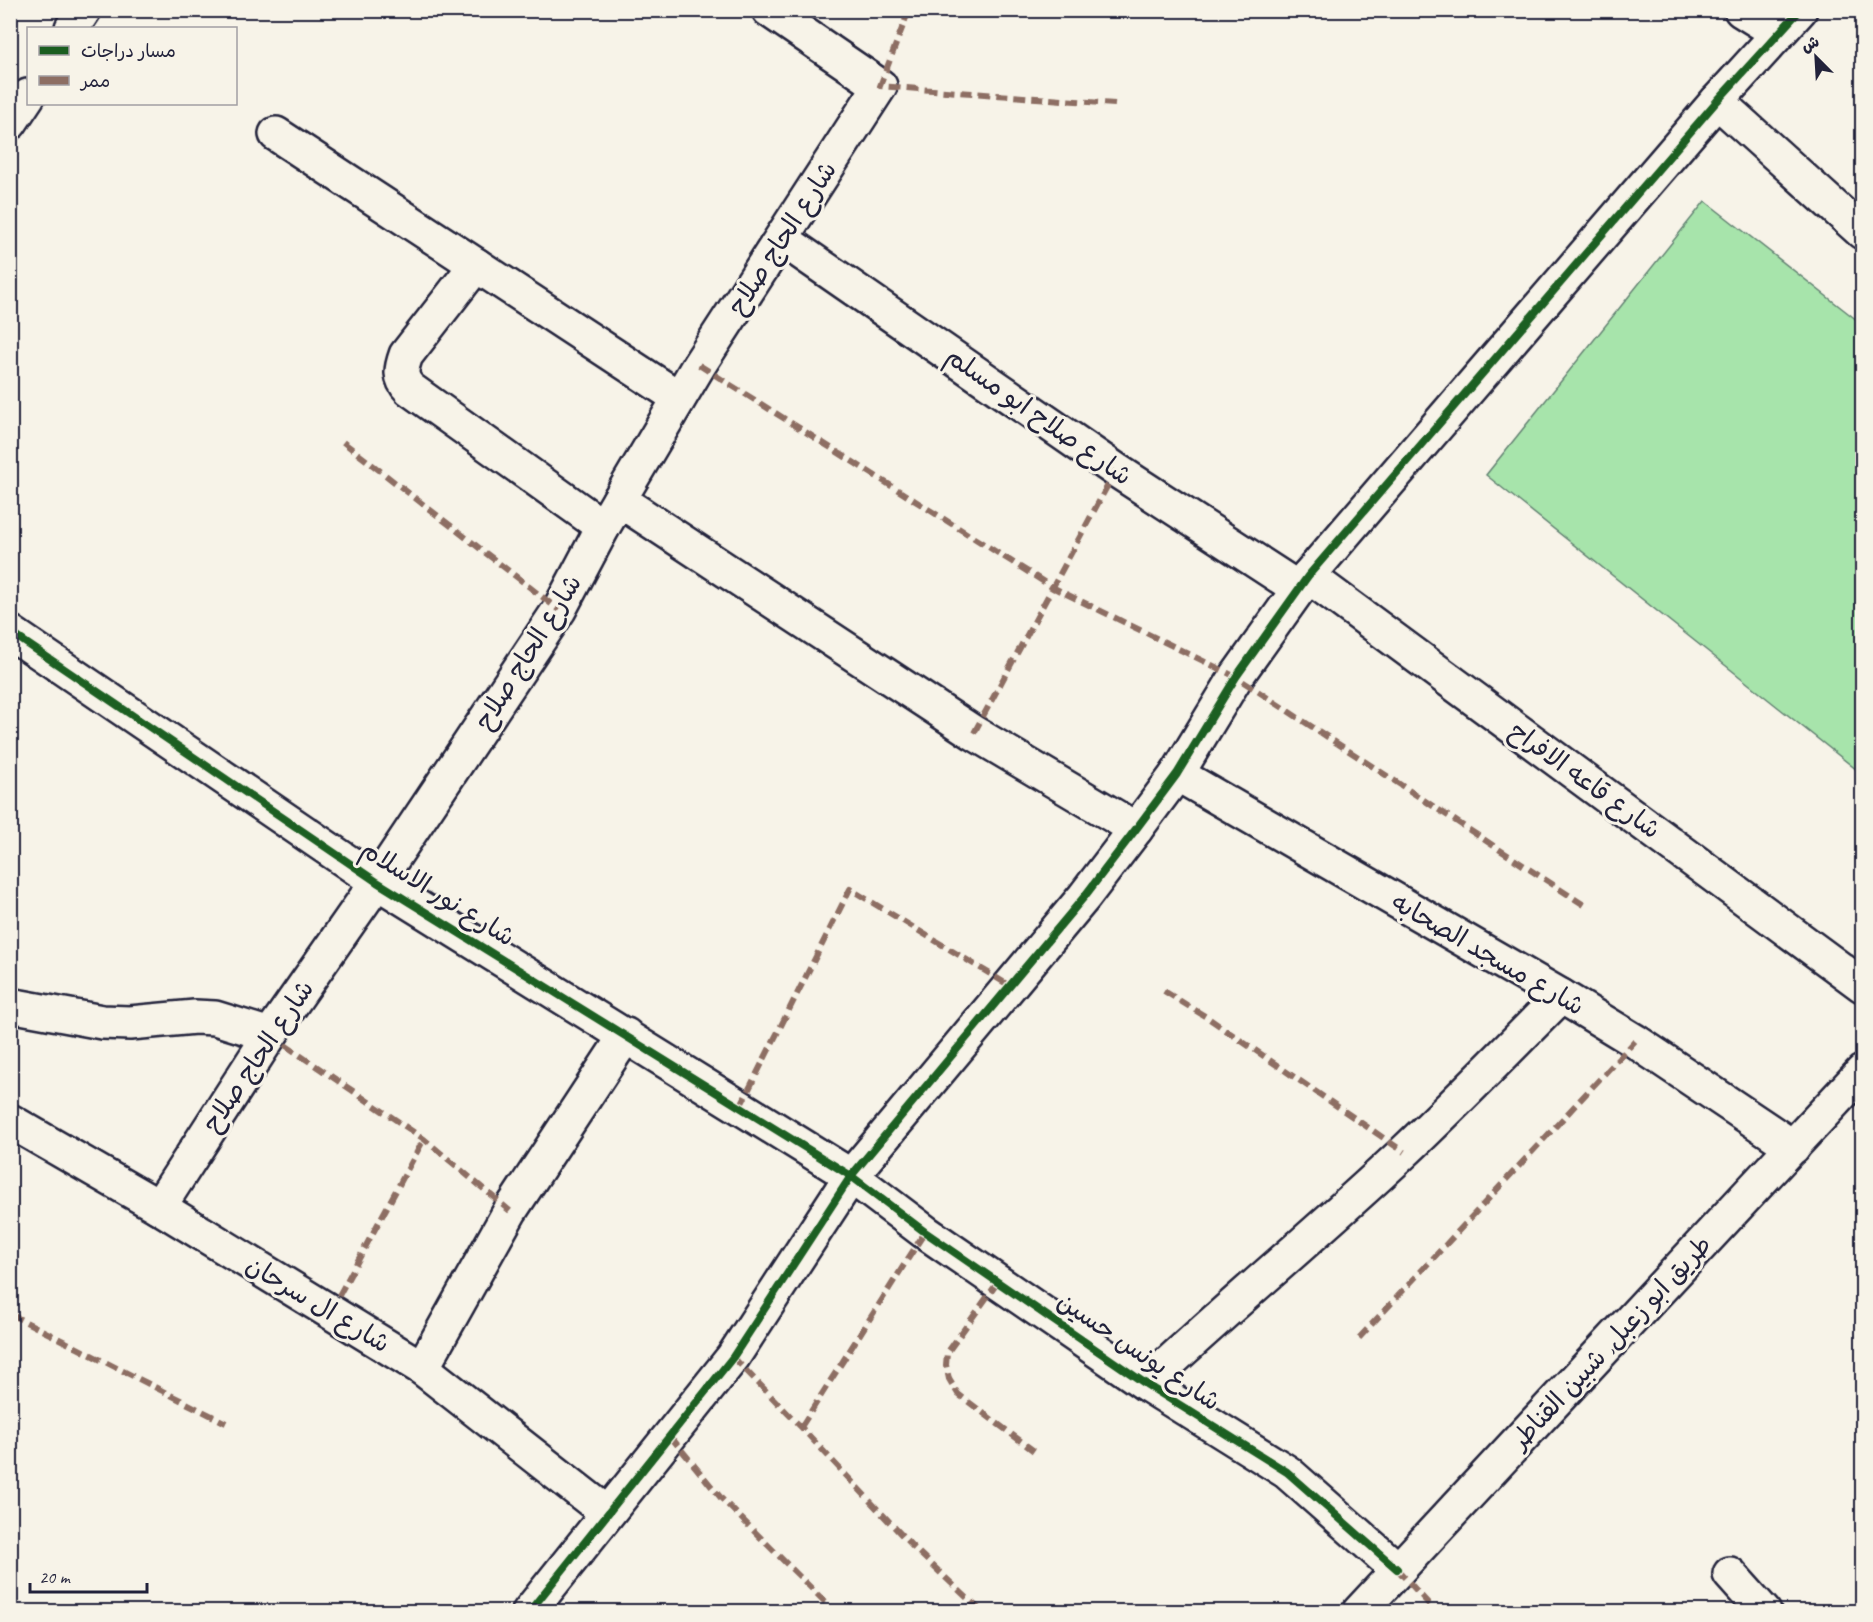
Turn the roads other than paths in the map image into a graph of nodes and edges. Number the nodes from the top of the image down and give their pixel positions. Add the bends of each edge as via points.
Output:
1 (84, 10) edge
2 (769, 10) edge
3 (1741, 10) edge
4 (1789, 22) edge
5 (73, 27) edge
6 (27, 98) edge
7 (1717, 101) junction
8 (10, 123) edge
9 (276, 134) dead end
10 (1863, 232) edge
11 (782, 239) junction
12 (476, 265) junction
13 (679, 398) junction
14 (611, 513) junction
15 (1304, 582) junction
16 (10, 632) edge
17 (1177, 774) junction
18 (1136, 829) junction
19 (377, 882) junction
20 (1863, 985) edge
21 (1562, 996) junction
22 (10, 1005) edge
23 (270, 1035) junction
24 (626, 1035) junction
25 (1863, 1072) edge
26 (10, 1121) edge
27 (1793, 1147) junction
28 (851, 1176) junction
29 (159, 1206) junction
30 (423, 1368) junction
31 (1146, 1384) junction
32 (607, 1513) junction
33 (1397, 1569) junction
34 (1730, 1574) dead end
35 (529, 1611) edge
36 (1359, 1611) edge
37 (1764, 1611) edge

1 - 5 street
2 - 11 street, شارع الحاج صلاح via 880,86
3 - 4 street
4 - 7 street
6 - 8 street
7 - 10 street
7 - 15 street
9 - 12 street
11 - 13 street, شارع الحاج صلاح
11 - 15 street, شارع صلاح ابو مسلم via 1116,470
12 - 13 street
12 - 14 street via 406,355 401,376 405,384
13 - 14 street, شارع الحاج صلاح
14 - 18 street
14 - 19 street, شارع الحاج صلاح via 559,610
15 - 17 street via 1236,677
15 - 20 street, شارع قاعه الافراح
16 - 19 street, شارع نور الاسلام
17 - 18 street
17 - 21 street, شارع مسجد الصحابه
18 - 28 street
19 - 23 street, شارع الحاج صلاح
19 - 24 street, شارع نور الاسلام
21 - 27 street, شارع مسجد الصحابه
21 - 31 street via 1404,1152
22 - 23 street via 102,1022 215,1018
23 - 29 street, شارع الحاج صلاح
24 - 28 street, شارع نور الاسلام
24 - 30 street via 510,1211
25 - 27 street, طريق ابو زعبل, شبين القناطر
26 - 29 street, شارع ال سرحان
27 - 33 street, طريق ابو زعبل, شبين القناطر
28 - 31 street, شارع يونس حسين via 925,1232
28 - 32 street via 733,1357
29 - 30 street, شارع ال سرحان
30 - 32 street, شارع ال سرحان
31 - 33 street, شارع يونس حسين via 1287,1472
32 - 35 street
33 - 36 street, طريق ابو زعبل, شبين القناطر
34 - 37 street

